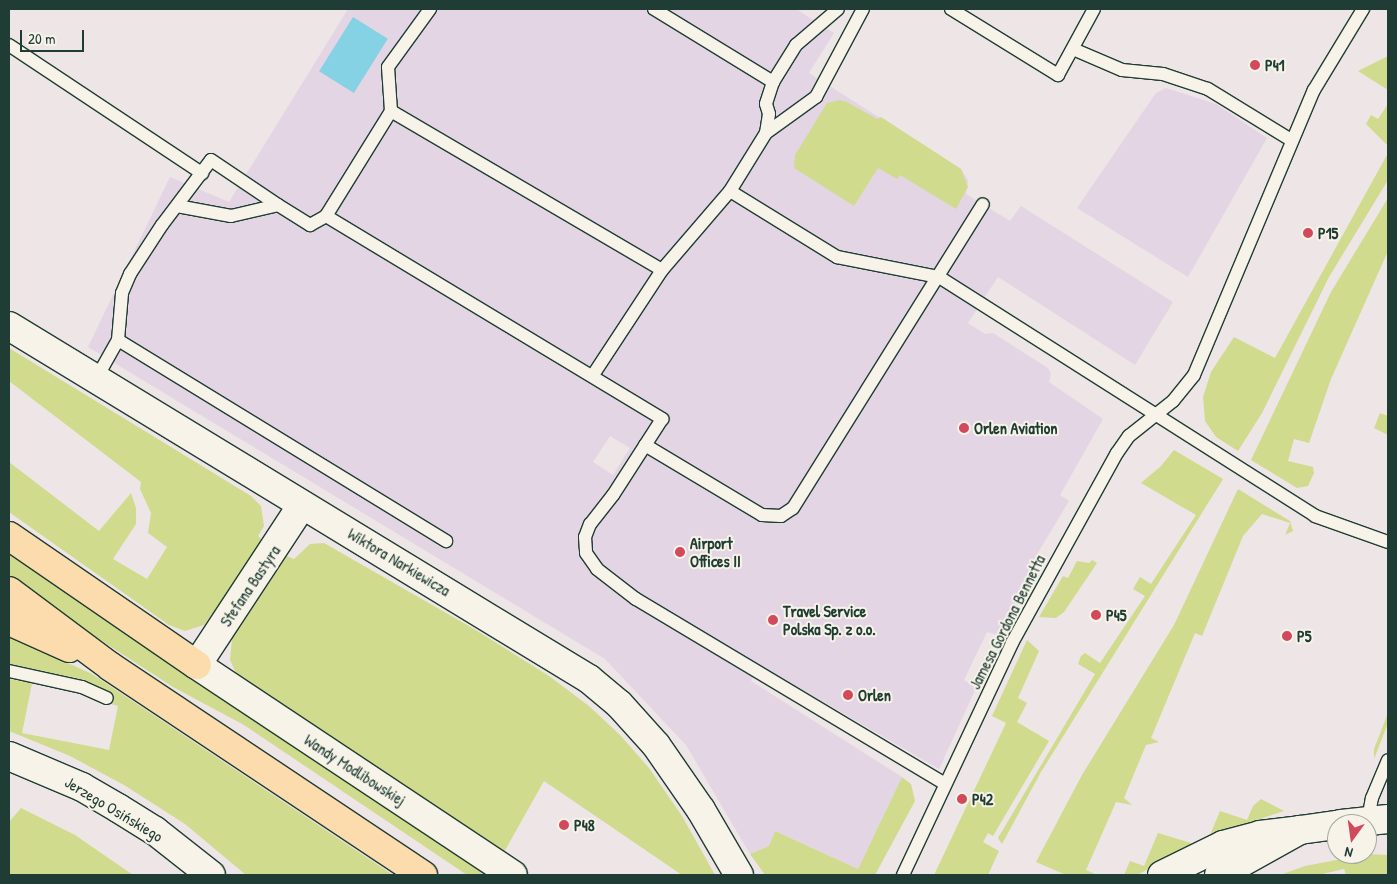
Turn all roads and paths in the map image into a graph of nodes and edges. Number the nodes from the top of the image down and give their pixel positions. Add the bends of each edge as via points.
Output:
1 (430, 9) edge
2 (654, 9) edge
3 (838, 9) edge
4 (863, 9) edge
5 (951, 9) edge
6 (1094, 9) edge
7 (1363, 9) edge
8 (9, 45) edge
9 (1074, 49) junction
10 (774, 82) junction
11 (391, 110) junction
12 (766, 132) junction
13 (1291, 140) junction
14 (202, 174) junction
15 (730, 191) junction
16 (983, 204) dead end
17 (278, 205) junction
18 (177, 206) junction
19 (326, 216) junction
20 (662, 270) junction
21 (938, 277) junction
22 (9, 326) edge
23 (118, 340) junction
24 (593, 375) junction
25 (96, 378) junction
26 (1154, 414) junction
27 (645, 445) junction
28 (302, 505) junction
29 (9, 536) edge
30 (446, 541) dead end
31 (1388, 542) edge
32 (9, 591) edge
33 (9, 621) edge
34 (197, 665) junction
35 (111, 667) junction
36 (9, 671) edge
37 (106, 698) dead end
38 (9, 756) edge
39 (1388, 760) edge
40 (945, 784) junction
41 (1378, 820) edge
42 (1327, 826) edge
43 (1300, 830) junction
44 (910, 859) junction
45 (739, 871) edge
46 (211, 875) edge
47 (423, 875) edge
48 (513, 875) edge
49 (895, 875) edge
50 (903, 875) edge
51 (1162, 875) edge
52 (1219, 875) edge

1 - 11 lane via 388,67
2 - 10 lane
3 - 10 lane via 796,45
4 - 12 lane via 816,97
5 - 9 lane via 1058,75
6 - 9 lane
7 - 13 lane, Jamesa Gordona Bennetta via 1314,90
8 - 14 lane
9 - 13 lane via 1122,70 1163,74 1208,89
10 - 12 lane via 766,104 769,114
11 - 19 lane
11 - 20 lane
12 - 15 lane
13 - 26 lane, Jamesa Gordona Bennetta via 1194,375 1173,401
14 - 17 lane via 211,160
14 - 18 lane
15 - 20 lane
15 - 21 lane via 837,257
16 - 21 lane
17 - 18 lane via 231,216
17 - 19 lane via 310,225
18 - 23 lane via 130,274 122,293
19 - 24 lane
20 - 24 lane
21 - 26 lane
21 - 27 lane via 793,508 781,516 762,516
22 - 25 main road, Wiktora Narkiewicza
23 - 25 lane
23 - 30 lane
24 - 27 lane via 662,419
25 - 28 main road, Wiktora Narkiewicza
26 - 31 lane via 1321,520
26 - 40 lane, Jamesa Gordona Bennetta via 1125,442 1064,548 1012,643
27 - 40 lane via 613,495 600,508 585,537 586,553 597,569 636,599
28 - 34 main road, Stefana Bastyra
28 - 45 main road, Wiktora Narkiewicza via 539,646 619,704 656,746
29 - 34 highway
32 - 35 highway
33 - 35 highway
34 - 48 main road, Wandy Modlibowskiej
35 - 47 highway
36 - 37 lane via 82,687
38 - 46 main road, Jerzego Osińskiego via 57,775 118,808 155,831
39 - 41 lane via 1372,798
40 - 44 lane, Jamesa Gordona Bennetta
42 - 43 main road
43 - 51 main road via 1260,835 1223,845
43 - 52 main road
44 - 49 lane, Jamesa Gordona Bennetta
44 - 50 lane, Jamesa Gordona Bennetta

